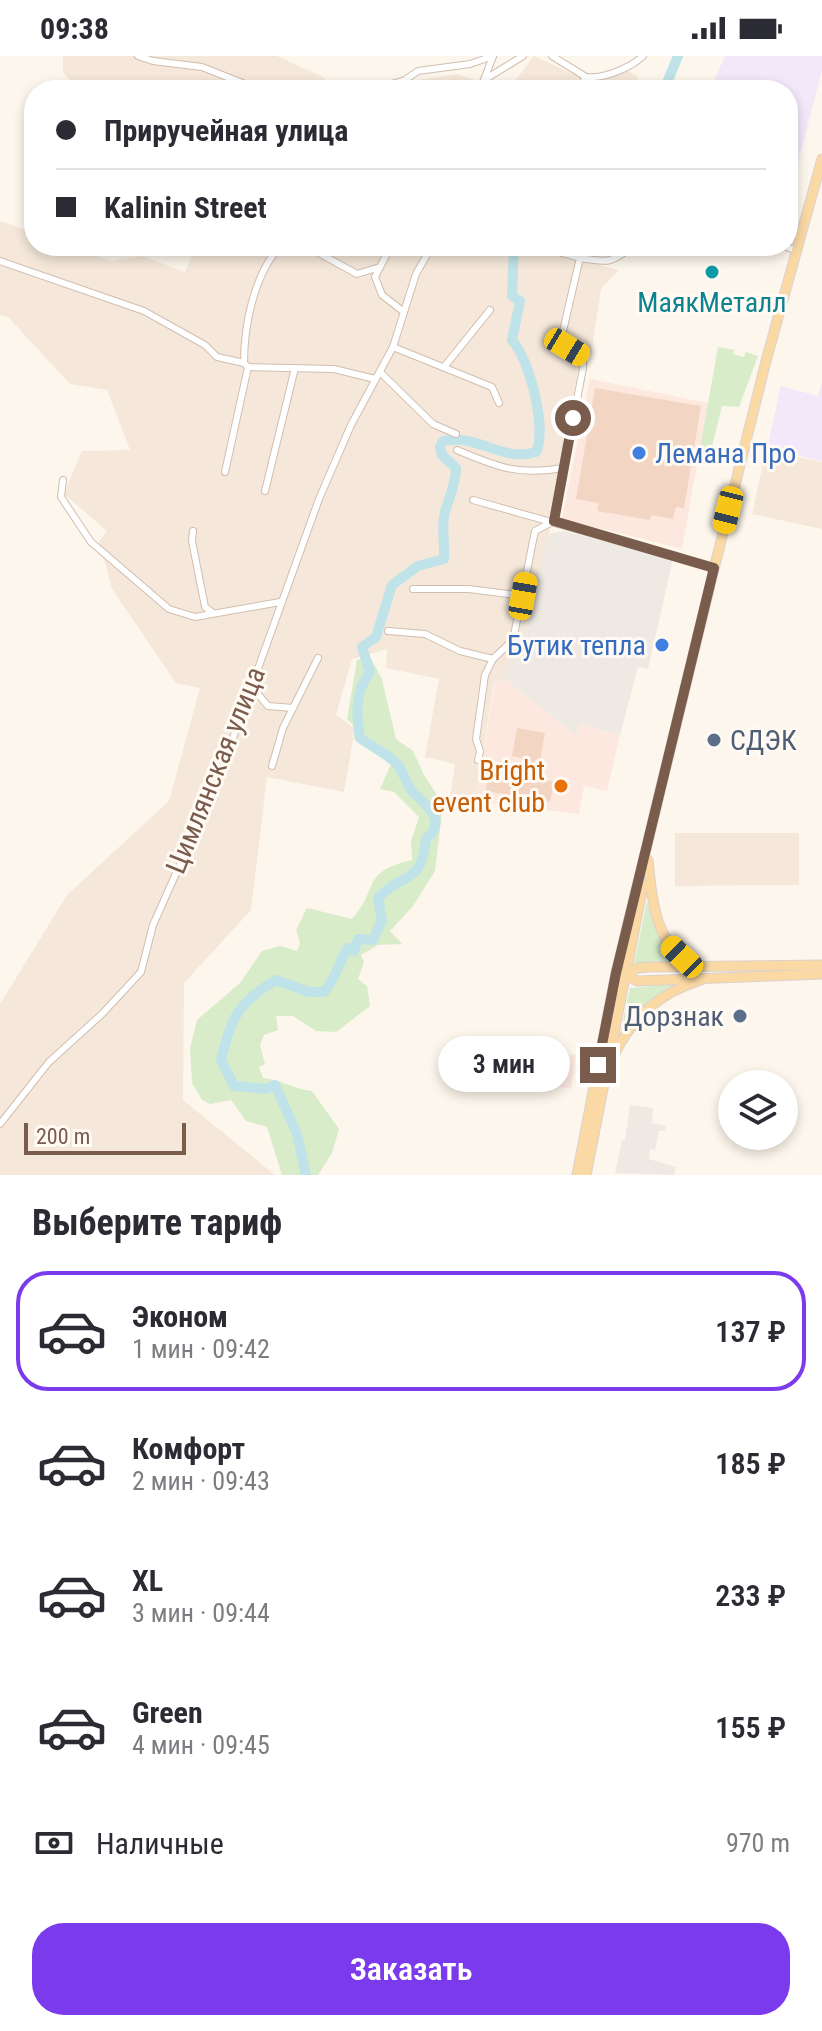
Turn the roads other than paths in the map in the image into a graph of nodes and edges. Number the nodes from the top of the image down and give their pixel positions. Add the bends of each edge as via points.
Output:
1 (138, 56) edge
2 (493, 56) edge
3 (523, 56) edge
4 (552, 56) edge
5 (643, 56) edge
6 (586, 77) junction
7 (235, 80) edge
8 (405, 80) edge
9 (484, 80) joint
10 (584, 80) edge
11 (822, 159) edge
12 (798, 251) edge
13 (274, 256) edge
14 (324, 256) edge
15 (386, 256) edge
16 (426, 256) edge
17 (573, 256) edge
18 (621, 256) edge
19 (797, 256) edge
20 (581, 258) junction
21 (0, 261) edge
22 (380, 267) junction
23 (490, 310) dead end
24 (404, 312) junction
25 (393, 347) junction
26 (246, 365) junction
27 (444, 367) junction
28 (295, 368) junction
29 (381, 373) junction
30 (375, 379) junction
31 (499, 403) dead end
32 (456, 434) dead end
33 (457, 450) dead end
34 (563, 468) junction
35 (225, 472) dead end
36 (63, 480) dead end
37 (265, 491) dead end
38 (473, 500) dead end
39 (554, 521) junction
40 (193, 531) dead end
41 (714, 568) junction
42 (413, 589) dead end
43 (523, 596) junction
44 (280, 602) junction
45 (217, 614) junction
46 (388, 631) dead end
47 (318, 658) dead end
48 (493, 659) junction
49 (250, 685) junction
50 (293, 708) junction
51 (478, 760) dead end
52 (272, 766) dead end
53 (647, 855) junction
54 (822, 965) edge
55 (706, 973) junction
56 (622, 974) junction
57 (822, 974) edge
58 (606, 1070) junction
59 (0, 1124) edge
60 (577, 1175) edge
61 (586, 1175) edge

1 - 7 street via 202,67
2 - 8 street via 418,71
2 - 9 street
3 - 9 street
4 - 6 street
5 - 6 street via 627,67
6 - 10 street
11 - 12 main road
13 - 26 street via 260,278 244,338
14 - 22 street via 357,274
15 - 22 street
16 - 24 street
17 - 20 street
18 - 20 street via 605,262
19 - 41 main road
20 - 34 street via 562,335 563,343 583,357
21 - 26 street via 144,311 217,357
22 - 24 street via 375,277 382,295
23 - 27 street
24 - 25 street
25 - 27 street
25 - 29 street
26 - 28 street
26 - 35 street
27 - 31 street via 492,387
28 - 30 street via 334,369
28 - 37 street
29 - 30 street, Цимлянская улица
29 - 32 street via 433,424
30 - 44 street, Цимлянская улица via 319,499
33 - 34 street via 522,472
34 - 39 street
36 - 45 street via 61,497 85,535 149,595 187,616
38 - 39 street
39 - 41 street
39 - 43 street via 535,531
40 - 45 street via 205,607
41 - 53 main road
42 - 43 street
43 - 48 street via 513,640
44 - 45 street
44 - 49 street, Цимлянская улица
46 - 48 street via 425,634
47 - 50 street
48 - 51 street via 485,675
49 - 50 street via 268,706
49 - 59 street, Цимлянская улица via 210,799 153,925 141,972 49,1062
50 - 52 street
53 - 55 main road via 665,937
53 - 56 main road
54 - 55 main road
55 - 56 main road via 632,981
55 - 57 main road
55 - 58 main road via 650,1006 622,1037
56 - 58 main road
56 - 60 main road
58 - 61 main road

